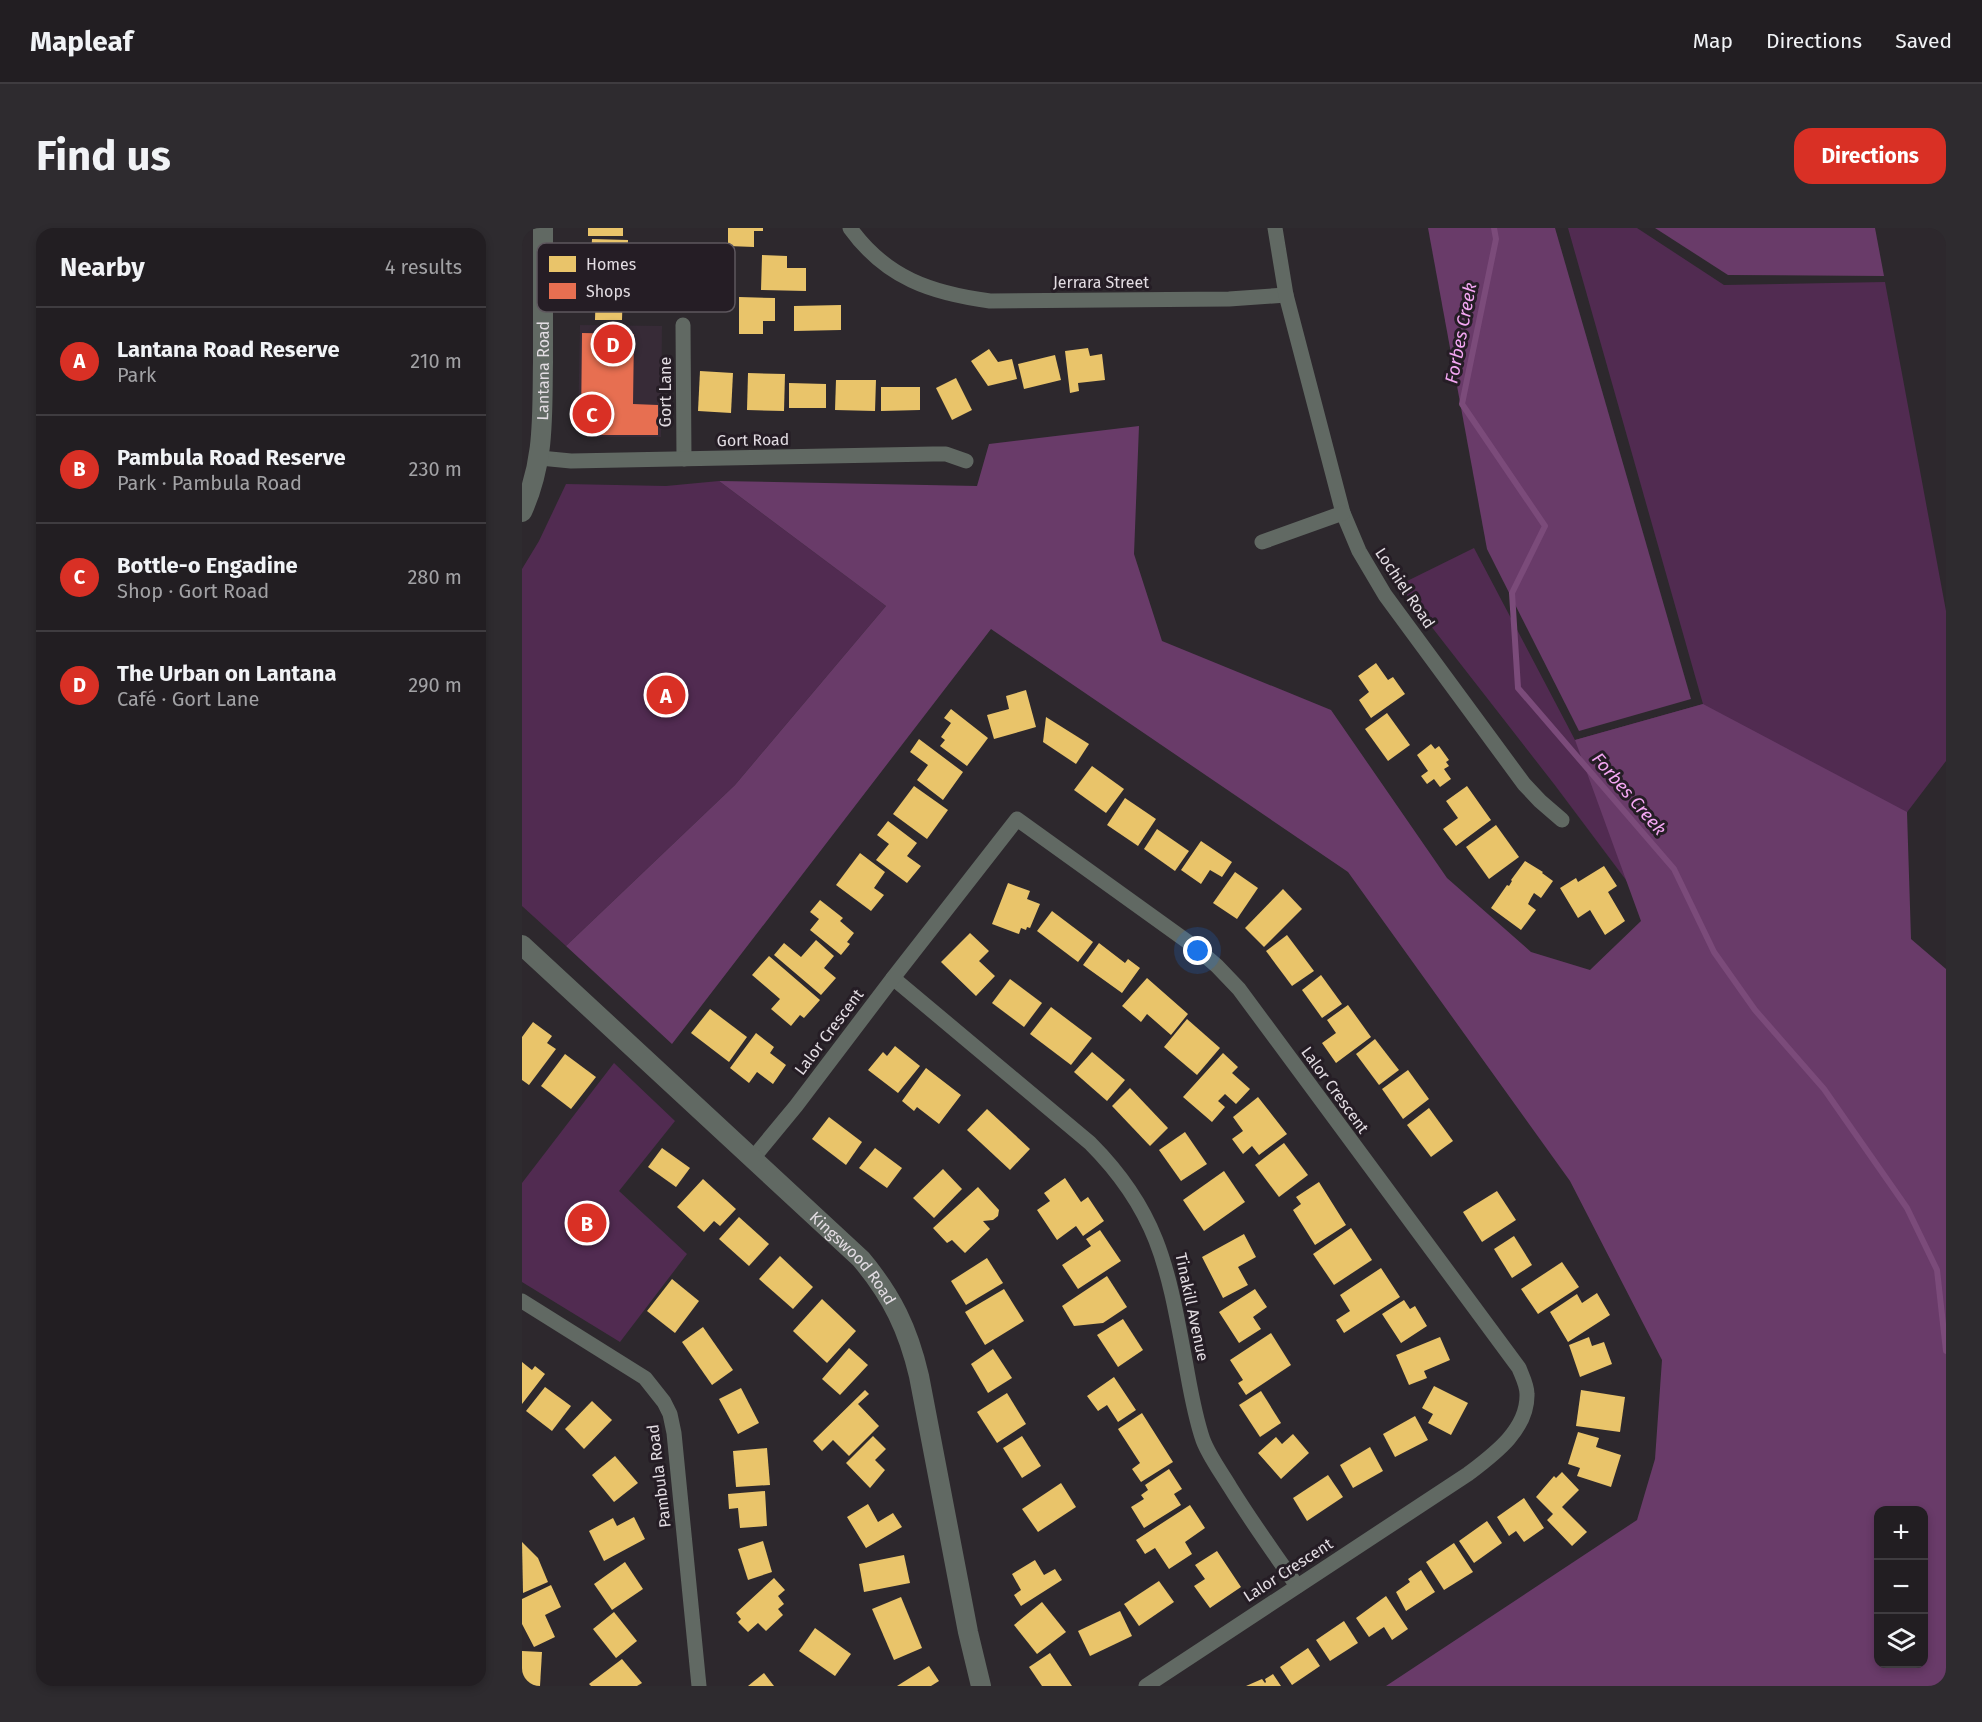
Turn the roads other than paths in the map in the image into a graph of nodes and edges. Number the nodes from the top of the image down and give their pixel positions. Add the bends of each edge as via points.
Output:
1 (543, 228) edge
2 (850, 228) edge
3 (1275, 228) edge
4 (543, 243) edge
5 (1286, 296) junction
6 (543, 312) edge
7 (683, 325) dead end
8 (540, 458) junction
9 (684, 459) junction
10 (966, 461) dead end
11 (522, 512) edge
12 (1343, 513) junction
13 (1262, 542) dead end
14 (1562, 820) dead end
15 (522, 945) edge
16 (893, 978) junction
17 (753, 1158) junction
18 (522, 1301) edge
19 (1297, 1586) junction
20 (699, 1686) edge
21 (981, 1686) edge
22 (1146, 1686) edge

1 - 4 street, Lantana Road
2 - 5 street, Jerrara Street via 884,264 917,284 990,300
3 - 5 street, Lochiel Road
5 - 12 street, Lochiel Road
6 - 8 street, Lantana Road
7 - 9 street, Gort Lane
8 - 9 street, Gort Road
8 - 11 street, Lantana Road
9 - 10 street, Gort Road via 946,454
12 - 13 street
12 - 14 street, Lochiel Road via 1359,551 1385,594 1524,784
15 - 17 street, Kingswood Road
16 - 17 street, Lalor Crescent
16 - 19 street, Tinakill Avenue via 1090,1143 1131,1191 1148,1218 1171,1285 1204,1443
16 - 19 street, Lalor Crescent via 1017,819 1195,947 1232,981 1519,1368 1527,1395 1524,1409 1518,1426 1500,1448 1468,1474
17 - 21 street, Kingswood Road via 861,1259 892,1301 904,1325 919,1376
18 - 20 street, Pambula Road via 645,1378 667,1408 674,1432
19 - 22 street, Lalor Crescent

